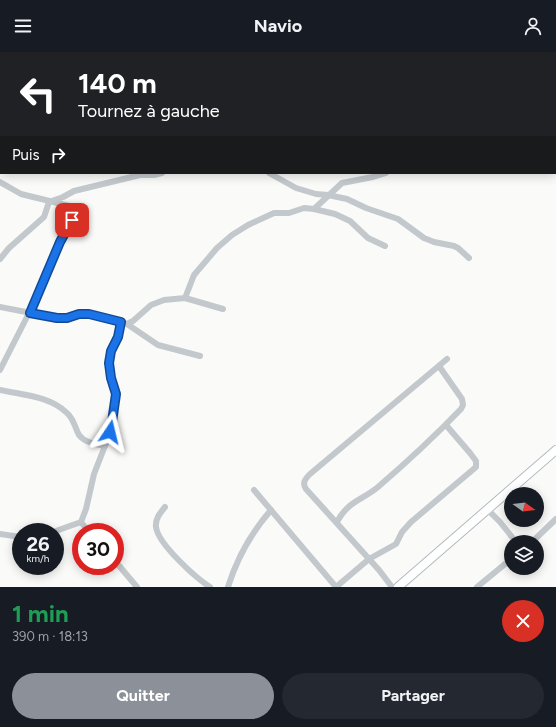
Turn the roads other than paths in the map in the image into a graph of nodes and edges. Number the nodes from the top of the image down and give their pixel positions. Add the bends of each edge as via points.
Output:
1 (158, 174) edge
2 (271, 174) edge
3 (383, 174) edge
4 (0, 182) edge
5 (328, 195) junction
6 (49, 202) junction
7 (314, 209) junction
8 (385, 246) dead end
9 (469, 258) dead end
10 (0, 259) edge
11 (185, 298) junction
12 (0, 307) edge
13 (223, 309) dead end
14 (30, 313) junction
15 (124, 323) junction
16 (200, 356) dead end
17 (447, 359) dead end
18 (439, 366) junction
19 (0, 370) edge
20 (0, 390) edge
21 (446, 425) junction
22 (105, 446) junction
23 (556, 450) edge
24 (254, 490) dead end
25 (165, 508) dead end
26 (271, 510) junction
27 (488, 510) junction
28 (556, 519) edge
29 (81, 522) joint
30 (337, 522) junction
31 (64, 528) edge
32 (510, 535) edge
33 (539, 535) edge
34 (1, 536) edge
35 (12, 537) edge
36 (369, 559) junction
37 (504, 565) edge
38 (124, 572) edge
39 (137, 587) edge
40 (210, 587) edge
41 (228, 587) edge
42 (336, 587) edge
43 (392, 587) edge
44 (398, 587) edge
45 (477, 587) edge

1 - 6 street via 140,175 74,191
2 - 5 street via 296,188
3 - 5 street via 342,182
4 - 6 street via 21,194
5 - 7 street
5 - 9 street via 347,199 398,219 424,238 454,246
6 - 10 street via 44,217
6 - 14 street via 78,208 60,242
7 - 8 street via 350,221 368,238
7 - 11 street via 274,213 248,224 232,235 216,248 194,275
11 - 13 street
11 - 15 street via 151,304 133,321
12 - 14 street
14 - 15 street via 57,318 89,314
14 - 19 street
15 - 16 street via 158,345
15 - 22 street via 111,351 109,363 116,394
17 - 18 street
18 - 21 street via 462,399 463,405
18 - 30 street via 305,479 306,489
20 - 22 street via 42,398 68,413 80,436
21 - 30 street via 376,488 346,508
21 - 36 street via 476,461 476,467 411,522 396,544
22 - 29 street via 94,474
23 - 27 street
24 - 26 street
25 - 40 street via 158,516 156,527 160,539 185,566
26 - 41 street via 240,556
26 - 42 street
27 - 32 street
27 - 44 street
28 - 33 street
29 - 31 street
30 - 36 street
34 - 35 street
36 - 42 street
36 - 43 street
37 - 45 street
38 - 39 street

